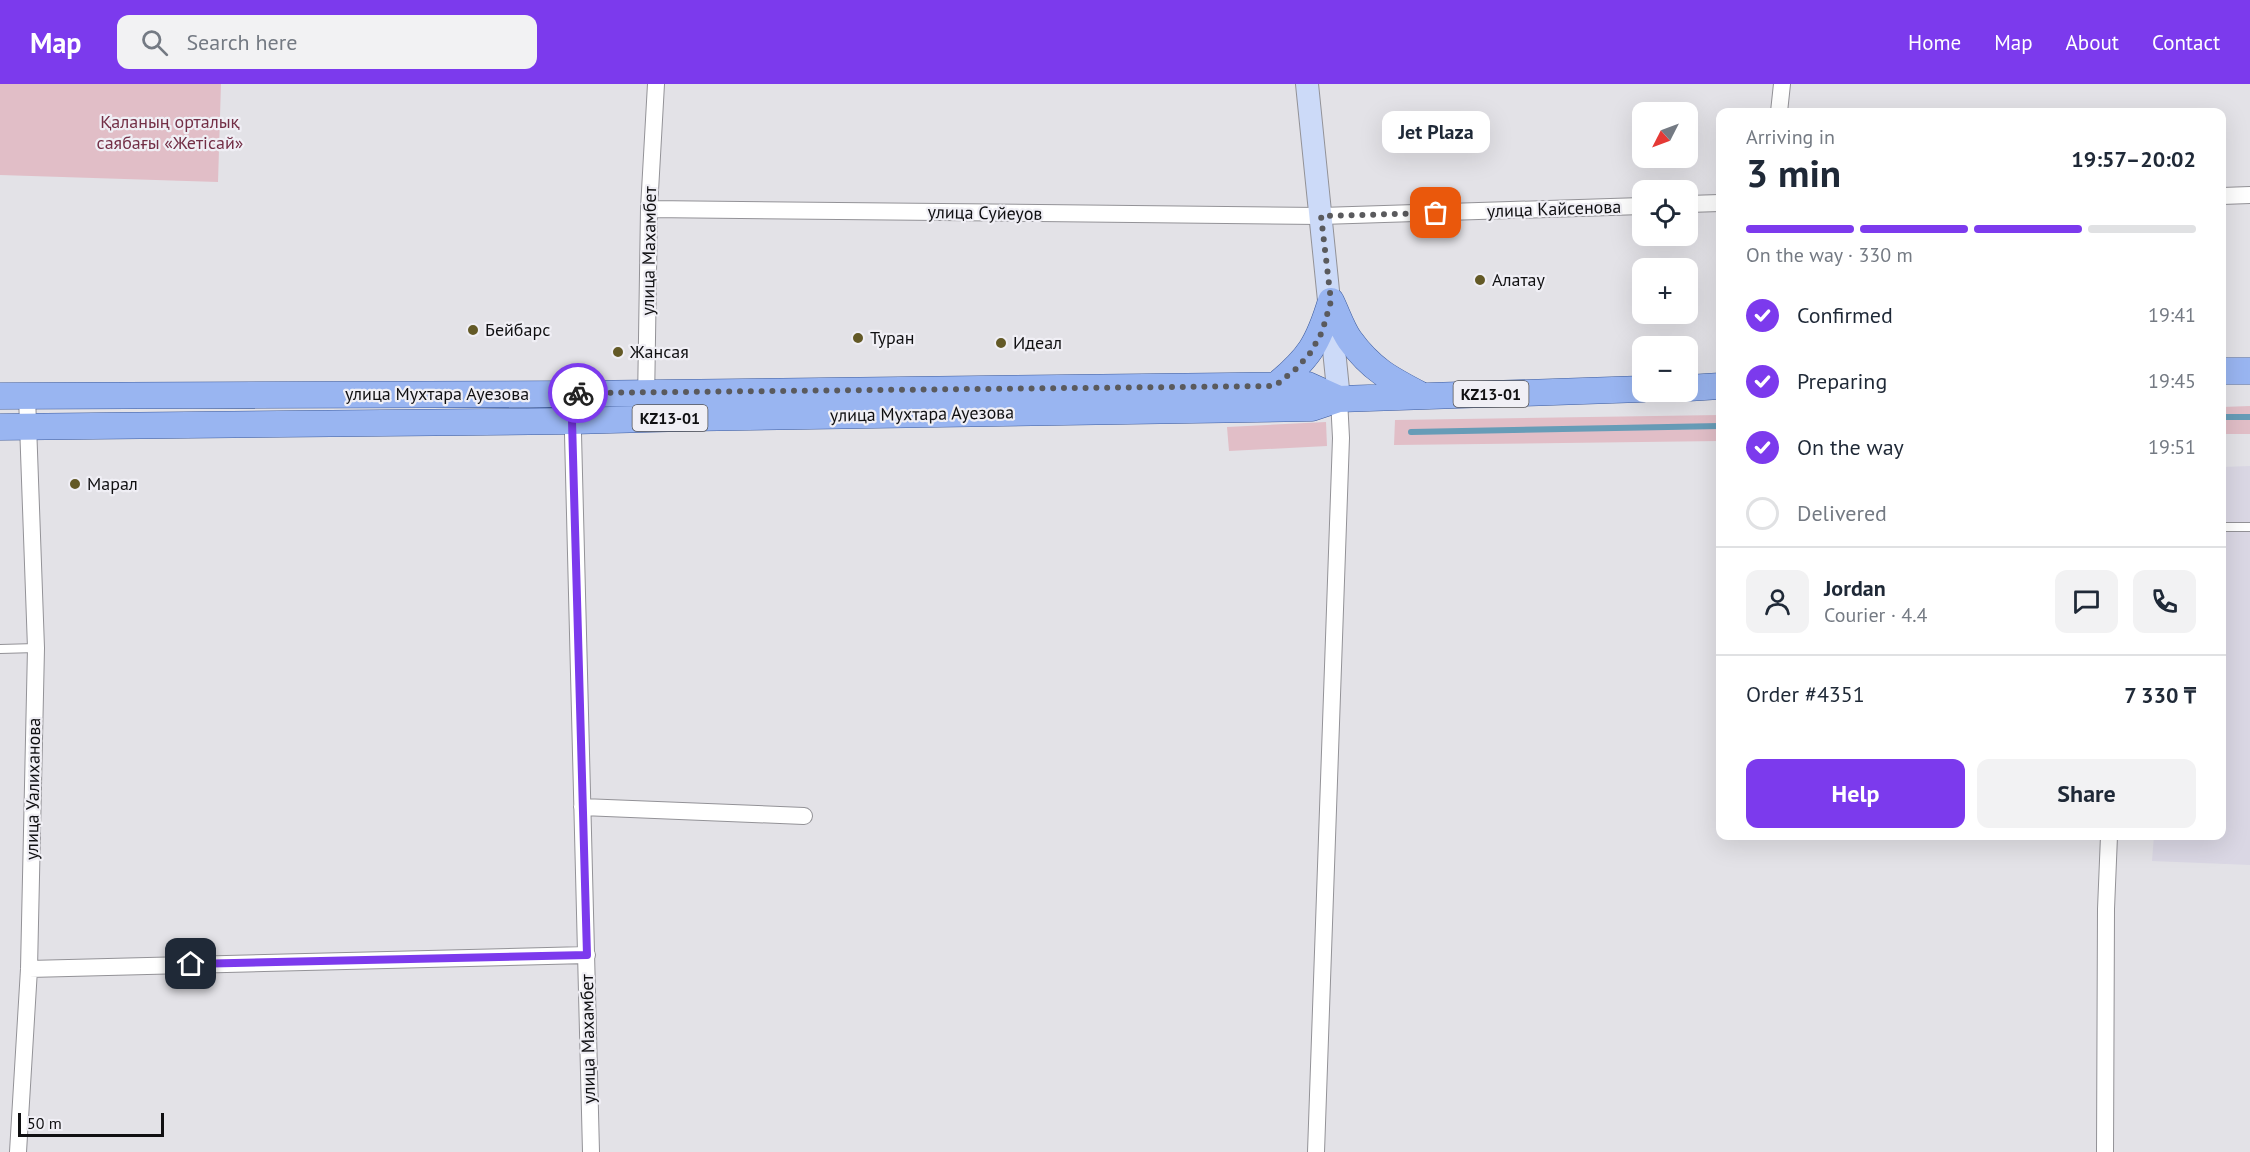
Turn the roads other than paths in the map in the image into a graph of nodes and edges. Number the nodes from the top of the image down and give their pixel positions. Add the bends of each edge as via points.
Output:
1 (656, 84) edge
2 (1307, 84) edge
3 (1782, 84) edge
4 (1779, 108) edge
5 (2250, 195) edge
6 (2226, 196) edge
7 (1716, 203) edge
8 (1698, 204) edge
9 (1632, 206) edge
10 (648, 209) junction
11 (1321, 216) junction
12 (1331, 301) junction
13 (2226, 371) edge
14 (2250, 371) edge
15 (1275, 386) junction
16 (1716, 386) edge
17 (1698, 387) edge
18 (1632, 389) edge
19 (646, 391) junction
20 (572, 394) junction
21 (0, 396) edge
22 (27, 396) junction
23 (1424, 397) junction
24 (1339, 399) junction
25 (645, 419) junction
26 (572, 421) junction
27 (27, 426) junction
28 (0, 427) edge
29 (2226, 527) edge
30 (2250, 527) edge
31 (36, 648) junction
32 (0, 649) edge
33 (582, 807) junction
34 (804, 816) dead end
35 (2109, 840) edge
36 (587, 955) junction
37 (29, 969) junction
38 (18, 1152) edge
39 (591, 1152) edge
40 (1316, 1152) edge
41 (2105, 1152) edge

1 - 10 street, улица Махамбет
2 - 11 street
3 - 4 street
5 - 6 street
7 - 8 street
9 - 11 street, улица Кайсенова
10 - 11 street, улица Суйеуов
10 - 19 street, улица Махамбет
11 - 12 street
12 - 15 main road via 1311,352
12 - 23 main road via 1349,338 1376,369
12 - 24 street
13 - 14 main road
15 - 19 main road, улица Мухтара Ауезова / KZ13-01
15 - 24 main road, улица Мухтара Ауезова / KZ13-01 via 1308,385
16 - 17 main road
18 - 23 main road, улица Мухтара Ауезова / KZ13-01
19 - 20 main road, улица Мухтара Ауезова / KZ13-01
19 - 25 street, улица Махамбет
20 - 22 main road, улица Мухтара Ауезова / KZ13-01
20 - 26 street, улица Махамбет
21 - 22 main road, улица Мухтара Ауезова / KZ13-01
22 - 27 street, улица Уалиханова
23 - 24 main road, улица Мухтара Ауезова / KZ13-01
24 - 25 main road, улица Мухтара Ауезова / KZ13-01 via 1312,408
24 - 40 street via 1341,438
25 - 26 main road, улица Мухтара Ауезова / KZ13-01
26 - 27 main road, улица Мухтара Ауезова / KZ13-01
26 - 33 street, улица Махамбет
27 - 28 main road, улица Мухтара Ауезова / KZ13-01
27 - 31 street, улица Уалиханова
29 - 30 lane
31 - 32 lane
31 - 37 street, улица Уалиханова
33 - 34 street
33 - 36 street, улица Махамбет
35 - 41 street
36 - 37 street
36 - 39 street, улица Махамбет
37 - 38 street, улица Уалиханова

